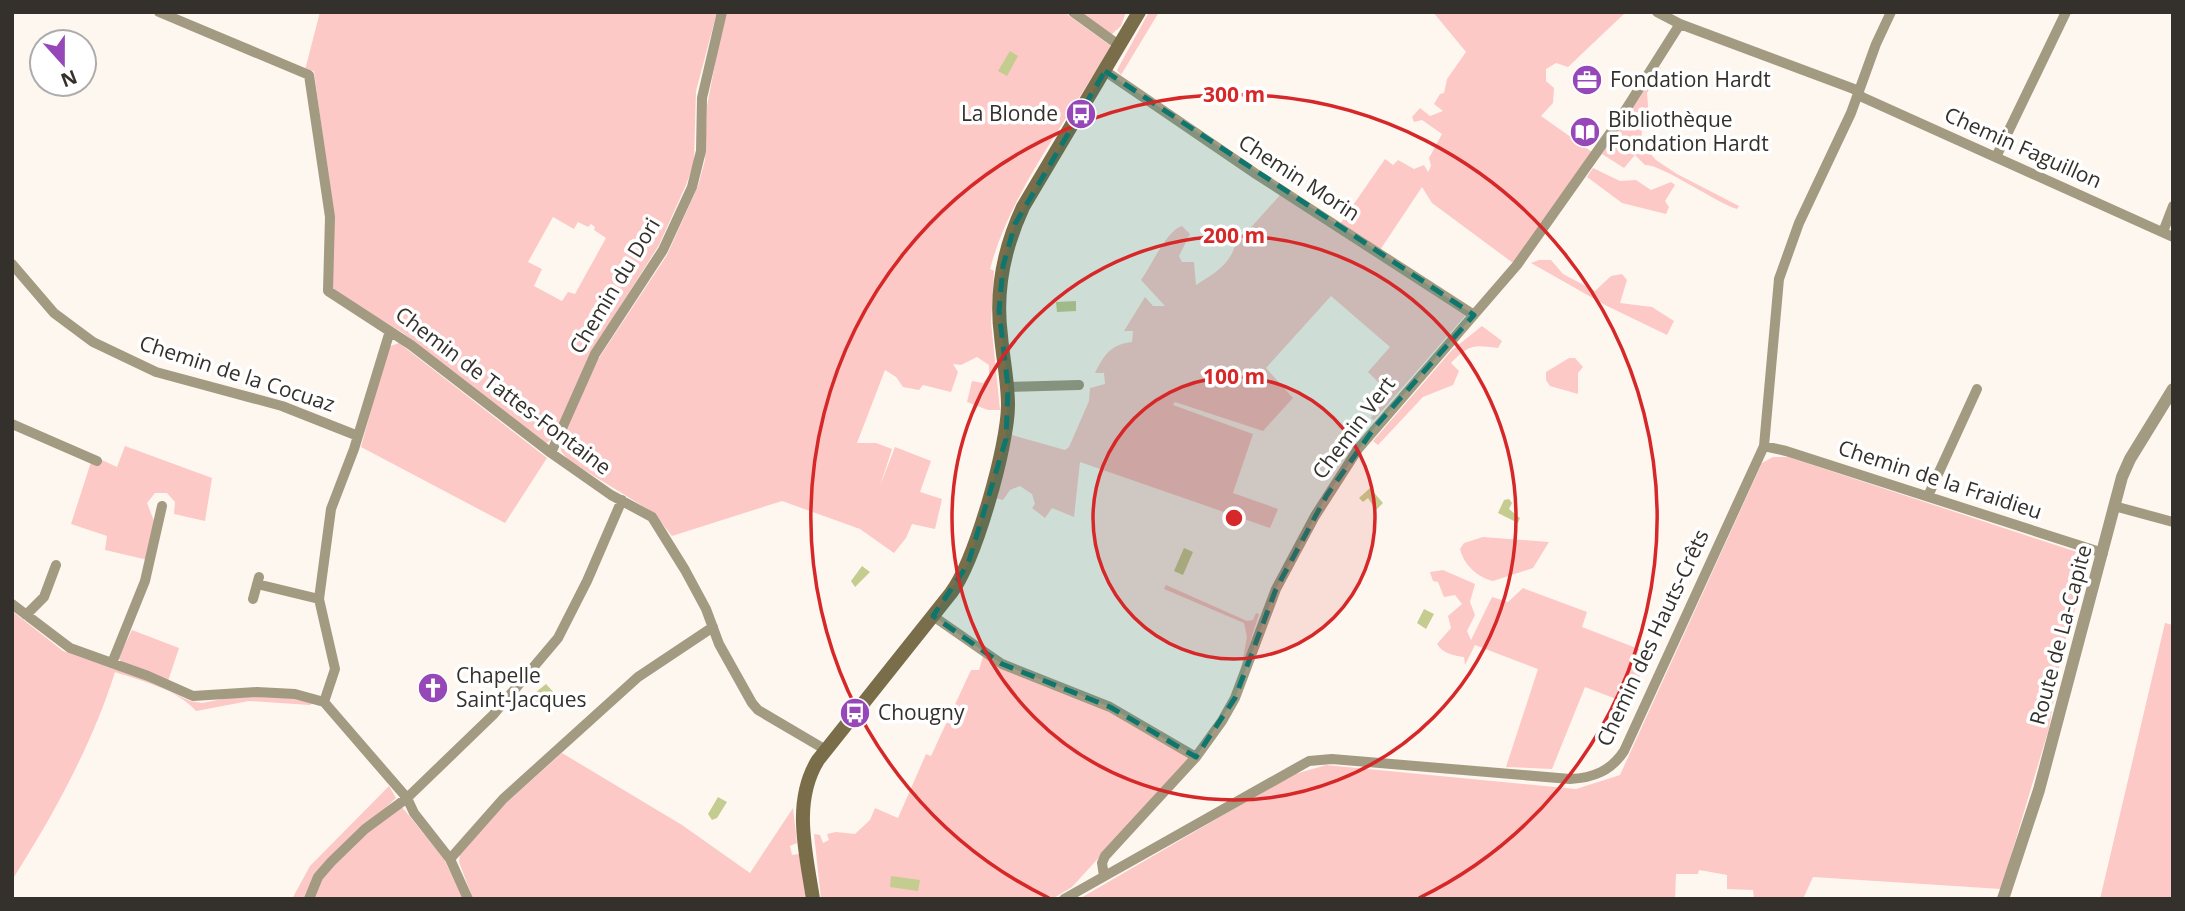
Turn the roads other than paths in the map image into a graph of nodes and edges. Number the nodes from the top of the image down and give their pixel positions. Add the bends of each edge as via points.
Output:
1 (159, 12) edge
2 (722, 12) edge
3 (1073, 12) edge
4 (1139, 12) edge
5 (1657, 12) edge
6 (1891, 12) edge
7 (2066, 12) edge
8 (1680, 24) junction
9 (1120, 46) junction
10 (1105, 71) junction
11 (1859, 93) junction
12 (1996, 157) junction
13 (2173, 206) edge
14 (2168, 235) edge
15 (12, 264) edge
16 (1474, 315) junction
17 (390, 331) junction
18 (1079, 385) dead end
19 (1008, 387) junction
20 (1977, 389) dead end
21 (2173, 389) edge
22 (12, 424) edge
23 (358, 436) junction
24 (1764, 446) junction
25 (551, 453) junction
26 (97, 461) dead end
27 (1928, 496) junction
28 (622, 500) junction
29 (162, 506) dead end
30 (2114, 506) junction
31 (2173, 522) edge
32 (2103, 552) junction
33 (56, 565) dead end
34 (253, 598) dead end
35 (319, 599) junction
36 (12, 604) edge
37 (26, 615) junction
38 (933, 616) junction
39 (713, 627) junction
40 (112, 663) junction
41 (324, 702) junction
42 (826, 750) junction
43 (1196, 757) junction
44 (407, 798) junction
45 (450, 859) junction
46 (1104, 876) junction
47 (309, 899) edge
48 (468, 899) edge
49 (813, 899) edge
50 (1064, 899) edge
51 (2003, 899) edge

1 - 17 street, Chemin de Tattes-Fontaine via 309,75 330,217 328,291
2 - 25 street, Chemin du Dori via 702,98 701,151 692,187 663,250 595,354
3 - 9 street
4 - 9 main road
5 - 8 street, Chemin Faguillon
6 - 11 street, Chemin des Hauts-Crêts
7 - 12 street
8 - 11 street, Chemin Faguillon
8 - 16 street, Chemin Vert via 1571,190
9 - 10 main road
10 - 16 street, Chemin Morin
10 - 19 main road via 1023,206 1009,241 999,299
11 - 12 street, Chemin Faguillon
11 - 24 street, Chemin des Hauts-Crêts via 1799,223 1778,285
12 - 14 street, Chemin Faguillon
13 - 14 street
15 - 23 street, Chemin de la Cocuaz via 54,313 93,342 156,372 282,407
16 - 43 street, Chemin Vert via 1375,426 1327,495 1276,589 1236,698
17 - 23 street
17 - 25 street, Chemin de Tattes-Fontaine
18 - 19 street
19 - 38 main road via 1006,439 971,554 960,581
20 - 27 street
21 - 30 street, Route de La-Capite via 2130,458
22 - 26 street
23 - 35 street via 331,509
24 - 27 street, Chemin de la Fraidieu
24 - 46 street, Chemin des Hauts-Crêts via 1624,751 1610,767 1590,777 1570,779 1332,759 1309,761
25 - 28 street, Chemin de Tattes-Fontaine
27 - 32 street, Chemin de la Fraidieu
28 - 39 street, Chemin de Tattes-Fontaine via 661,527
28 - 44 street via 558,638 499,709
29 - 40 street via 145,581
30 - 31 street
30 - 32 street, Route de La-Capite
32 - 51 street, Route de La-Capite via 2039,790
33 - 37 street via 44,597
34 - 35 street via 258,580
35 - 41 street via 335,669
36 - 37 street
37 - 40 street via 70,648
38 - 42 main road
38 - 43 street via 1002,664 1110,706
39 - 42 street, Chemin de Tattes-Fontaine via 755,706
39 - 45 street via 638,677 503,799
40 - 41 street via 192,696 257,692 295,694
41 - 44 street
42 - 49 main road via 809,776 803,801
43 - 46 street, Chemin Vert via 1105,856
44 - 45 street
44 - 47 street via 331,862 318,877
45 - 48 street
46 - 50 street, Chemin des Hauts-Crêts

